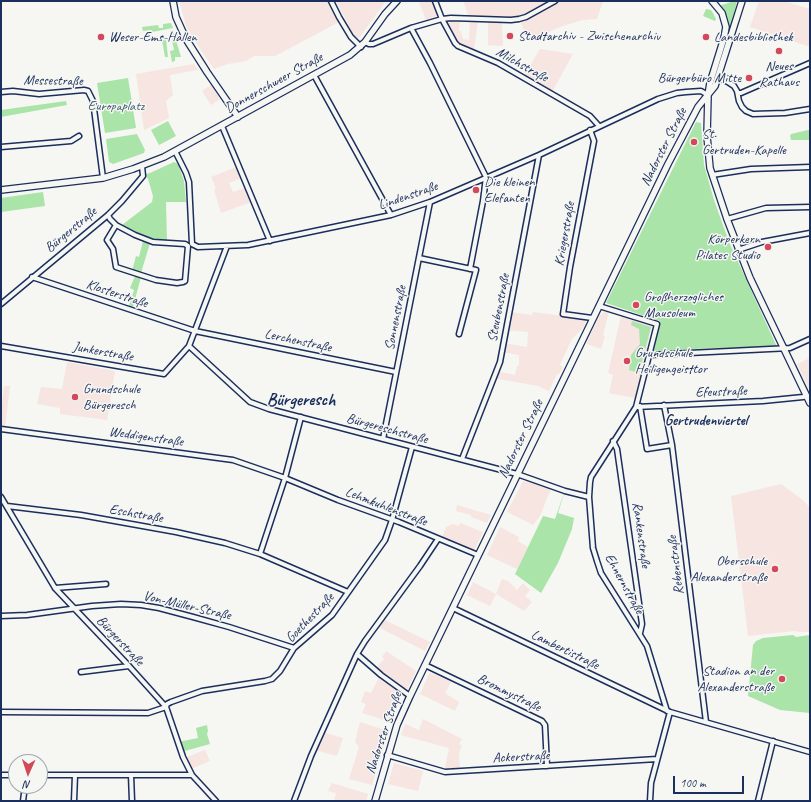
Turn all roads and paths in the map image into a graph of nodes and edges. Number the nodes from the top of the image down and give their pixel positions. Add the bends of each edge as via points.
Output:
1 (173, 1) edge
2 (331, 1) edge
3 (397, 1) edge
4 (435, 1) edge
5 (555, 1) edge
6 (712, 1) edge
7 (742, 1) edge
8 (442, 19) junction
9 (411, 28) junction
10 (363, 45) junction
11 (810, 63) edge
12 (314, 75) junction
13 (718, 78) junction
14 (1, 92) edge
15 (738, 93) junction
16 (708, 95) junction
17 (810, 110) edge
18 (238, 117) junction
19 (222, 126) junction
20 (600, 126) junction
21 (590, 130) junction
22 (79, 136) dead end
23 (1, 147) edge
24 (175, 151) junction
25 (539, 155) junction
26 (142, 166) junction
27 (810, 167) edge
28 (714, 174) junction
29 (486, 177) junction
30 (103, 178) junction
31 (1, 190) edge
32 (430, 202) junction
33 (810, 207) edge
34 (108, 215) junction
35 (391, 215) junction
36 (726, 219) junction
37 (116, 225) junction
38 (810, 233) edge
39 (270, 241) junction
40 (190, 245) junction
41 (227, 246) junction
42 (738, 250) junction
43 (419, 258) junction
44 (470, 269) junction
45 (32, 278) junction
46 (1, 304) edge
47 (599, 306) junction
48 (592, 318) junction
49 (195, 331) junction
50 (459, 334) dead end
51 (810, 339) edge
52 (1, 346) edge
53 (189, 346) junction
54 (784, 349) junction
55 (649, 355) junction
56 (396, 372) junction
57 (806, 396) junction
58 (810, 403) edge
59 (664, 405) junction
60 (638, 406) junction
61 (301, 417) junction
62 (1, 429) edge
63 (383, 439) junction
64 (613, 441) junction
65 (672, 445) junction
66 (412, 447) junction
67 (462, 459) junction
68 (517, 474) junction
69 (285, 478) junction
70 (1, 497) edge
71 (589, 497) junction
72 (7, 506) junction
73 (392, 520) junction
74 (438, 539) junction
75 (260, 554) junction
76 (478, 555) junction
77 (106, 584) dead end
78 (55, 588) junction
79 (348, 592) junction
80 (74, 608) junction
81 (453, 608) junction
82 (1, 616) edge
83 (640, 633) junction
84 (294, 648) junction
85 (357, 654) junction
86 (129, 666) junction
87 (425, 666) junction
88 (81, 672) dead end
89 (410, 696) junction
90 (166, 707) junction
91 (668, 711) junction
92 (1, 712) edge
93 (706, 722) junction
94 (772, 741) junction
95 (810, 752) edge
96 (387, 755) junction
97 (657, 759) junction
98 (547, 766) junction
99 (48, 775) edge
100 (131, 775) junction
101 (192, 775) junction
102 (75, 776) junction
103 (74, 801) edge
104 (132, 801) edge
105 (216, 801) edge
106 (294, 801) edge
107 (375, 801) edge
108 (650, 801) edge
109 (758, 801) edge

1 - 18 street via 176,17 186,40
2 - 10 street via 351,36
3 - 10 street
4 - 8 street, Milchstraße
5 - 8 street, Donnerschweer Straße via 519,19
6 - 16 street via 722,14 726,32
7 - 13 street, Nadorster Straße
8 - 9 street, Donnerschweer Straße
8 - 20 street, Milchstraße via 458,46 498,63 590,116
9 - 10 street, Donnerschweer Straße via 373,44
9 - 29 street
10 - 12 street, Donnerschweer Straße
11 - 15 street
12 - 18 street, Donnerschweer Straße
12 - 35 street
13 - 15 street via 732,85
13 - 16 street, Nadorster Straße via 716,86
14 - 30 street, Messestraße via 39,94 88,91 93,101
15 - 17 street via 742,107 753,114
16 - 20 street, Lindenstraße via 701,91 675,94 658,99
16 - 28 street via 707,136 709,158
16 - 47 street, Nadorster Straße via 698,107 668,164
18 - 19 street, Donnerschweer Straße
19 - 24 street, Donnerschweer Straße
19 - 39 street
20 - 21 street, Lindenstraße
21 - 25 street, Lindenstraße
21 - 48 street, Kriegerstraße via 594,141 563,314
22 - 23 street via 71,140
24 - 26 street, Donnerschweer Straße
24 - 40 street via 189,182
25 - 29 street, Lindenstraße
25 - 67 street, Steubenstraße via 501,357
26 - 30 street, Donnerschweer Straße
26 - 34 street, Bürgerstraße via 143,176
27 - 28 street via 764,168
28 - 36 street
29 - 32 street, Lindenstraße
29 - 44 street
30 - 31 street, Donnerschweer Straße
32 - 35 street, Lindenstraße
32 - 43 street, Sonnenstraße
33 - 36 street via 766,208
34 - 37 street
34 - 45 street, Bürgerstraße
35 - 39 street, Lindenstraße
36 - 42 street
37 - 40 street, Lindenstraße via 153,242
37 - 40 street via 107,240 113,249 116,267 156,280 177,283 185,281
38 - 42 street via 770,240
39 - 41 street, Lindenstraße
40 - 41 street, Lindenstraße
41 - 49 street
42 - 54 street
43 - 44 street
43 - 56 street, Sonnenstraße
44 - 50 street via 476,270
45 - 46 street, Bürgerstraße
45 - 49 street, Klosterstraße
47 - 48 street, Nadorster Straße
47 - 55 street, Ehnernstraße via 657,324
48 - 68 street, Nadorster Straße
49 - 53 street
49 - 56 street, Lerchenstraße
51 - 54 street
52 - 53 street, Junkerstraße via 164,374
53 - 61 street, Bürgereschstraße via 250,402
54 - 55 street
54 - 57 street
55 - 60 street, Ehnernstraße
56 - 63 street, Sonnenstraße
57 - 58 street
57 - 59 street, Efeustraße via 763,401
59 - 60 street, Efeustraße
59 - 65 street, Rebenstraße
60 - 64 street, Ehnernstraße
60 - 65 street via 647,450
61 - 63 street, Bürgereschstraße
61 - 69 street
62 - 69 street, Weddigenstraße via 233,460
63 - 66 street, Bürgereschstraße
64 - 71 street, Ehnernstraße via 591,477
64 - 83 street, Rankenstraße via 617,449 627,515 642,624
65 - 93 street, Rebenstraße
66 - 67 street, Bürgereschstraße
66 - 73 street, Goethestraße
67 - 68 street, Bürgereschstraße
68 - 71 street, Bürgereschstraße
68 - 76 street, Nadorster Straße
69 - 73 street, Lehmkuhlenstraße
69 - 75 street
70 - 72 street, Bürgerstraße
71 - 83 street, Ehnernstraße via 593,548 601,573
72 - 75 street, Eschstraße via 81,515 176,532
72 - 78 street, Bürgerstraße
73 - 74 street, Lehmkuhlenstraße
73 - 79 street, Goethestraße via 385,540
74 - 76 street, Lehmkuhlenstraße
74 - 85 street
75 - 79 street, Eschstraße
76 - 81 street, Nadorster Straße
77 - 78 street
78 - 80 street, Bürgerstraße
79 - 84 street, Goethestraße via 325,622
80 - 82 street, Von-Müller-Straße
80 - 84 street, Von-Müller-Straße via 117,604 159,608
80 - 86 street, Bürgerstraße
81 - 87 street, Nadorster Straße
81 - 91 street, Lambertistraße
83 - 91 street, Ehnernstraße via 647,646
84 - 90 street, Goethestraße via 272,679 202,691 171,702
85 - 89 street
85 - 106 street via 311,756
86 - 88 street
86 - 90 street, Bürgerstraße
87 - 89 street, Nadorster Straße
87 - 98 street, Brommystraße via 542,721
89 - 96 street, Nadorster Straße
90 - 92 street, Goethestraße via 142,714
90 - 101 street, Bürgerstraße
91 - 93 street, Lambertistraße
91 - 97 street
93 - 94 street, Lambertistraße
94 - 95 street, Lambertistraße
94 - 109 street
96 - 98 street, Ackerstraße via 445,772
96 - 107 street, Nadorster Straße
97 - 98 street, Ackerstraße
97 - 108 street
99 - 102 street
100 - 101 street
100 - 102 street
100 - 104 street
101 - 105 street, Bürgerstraße
102 - 103 street

